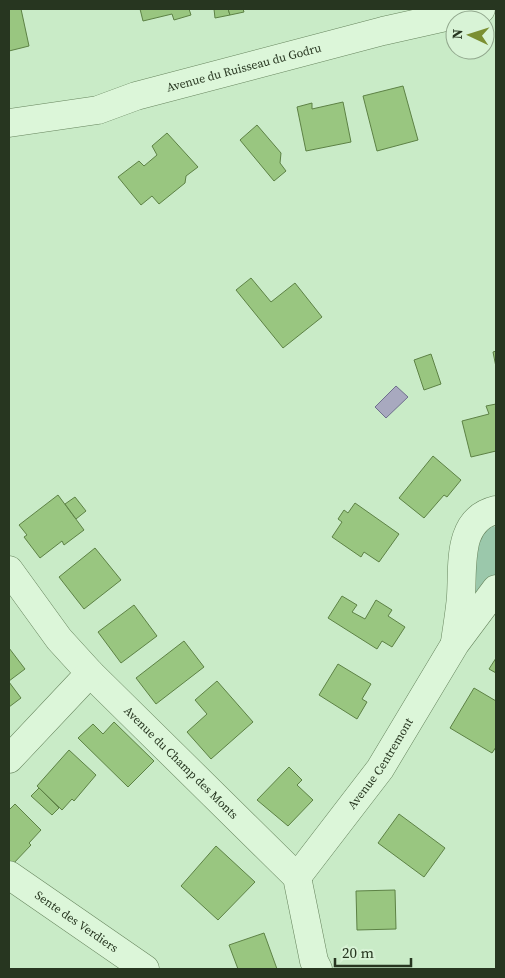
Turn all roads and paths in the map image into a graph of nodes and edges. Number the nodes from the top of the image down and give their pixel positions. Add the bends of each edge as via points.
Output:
1 (481, 9) edge
2 (9, 123) edge
3 (496, 510) edge
4 (9, 570) edge
5 (496, 589) edge
6 (455, 644) junction
7 (90, 674) junction
8 (9, 758) edge
9 (9, 875) edge
10 (297, 877) junction
11 (145, 969) edge
12 (318, 969) edge

1 - 2 street, Avenue du Ruisseau du Godru via 136,96 98,110
3 - 6 street, Avenue Centremont via 473,524 463,543
4 - 7 street, Avenue du Champ des Monts via 59,639
5 - 6 street, Avenue Centremont
6 - 10 street, Avenue Centremont via 380,769
7 - 8 street
7 - 10 street, Avenue du Champ des Monts
9 - 11 street, Sente des Verdiers
10 - 12 street

